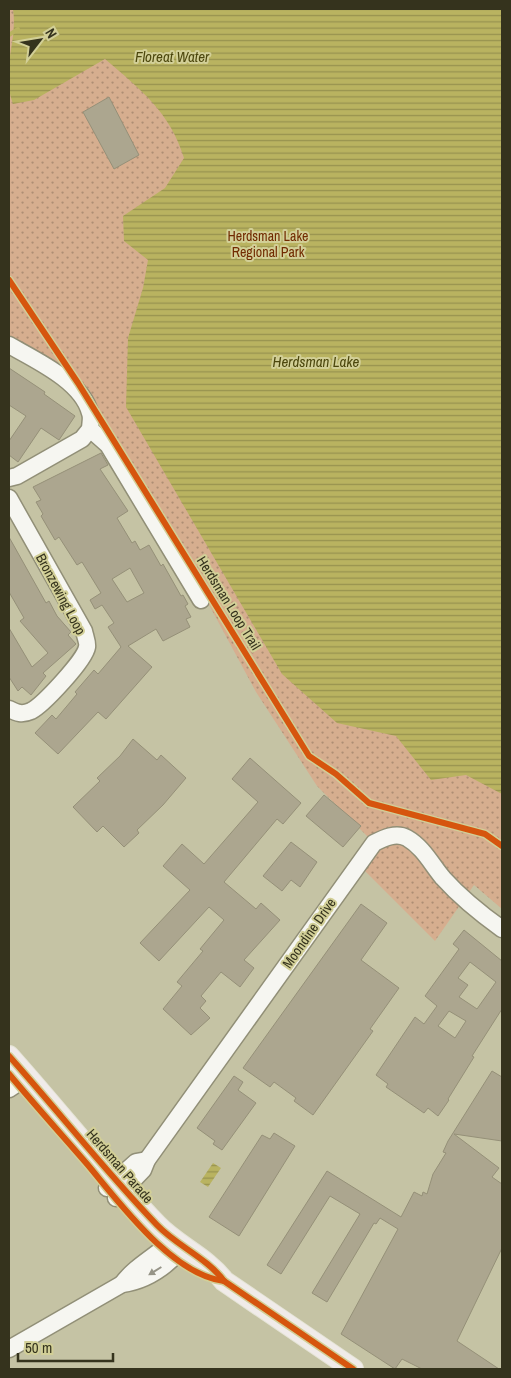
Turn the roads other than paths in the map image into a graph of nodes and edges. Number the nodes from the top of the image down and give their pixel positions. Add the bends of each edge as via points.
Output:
1 (9, 345) edge
2 (90, 429) junction
3 (9, 478) edge
4 (9, 498) edge
5 (201, 600) dead end
6 (9, 709) edge
7 (502, 929) edge
8 (14, 1076) edge
9 (115, 1189) junction
10 (173, 1249) junction
11 (9, 1350) edge
12 (353, 1369) edge

1 - 2 street via 64,377 74,387 90,413
2 - 3 street via 82,439
2 - 5 street via 108,445
4 - 6 street, Bronzewing Loop via 84,632 87,647 81,659 32,710 19,714
7 - 9 street, Moondine Drive via 474,909 406,837 393,835 374,843 147,1160 136,1162
8 - 9 main road, Herdsman Parade
9 - 10 main road, Herdsman Parade via 147,1234
10 - 11 street via 136,1282 122,1284
10 - 12 main road, Herdsman Parade via 209,1279 224,1281

